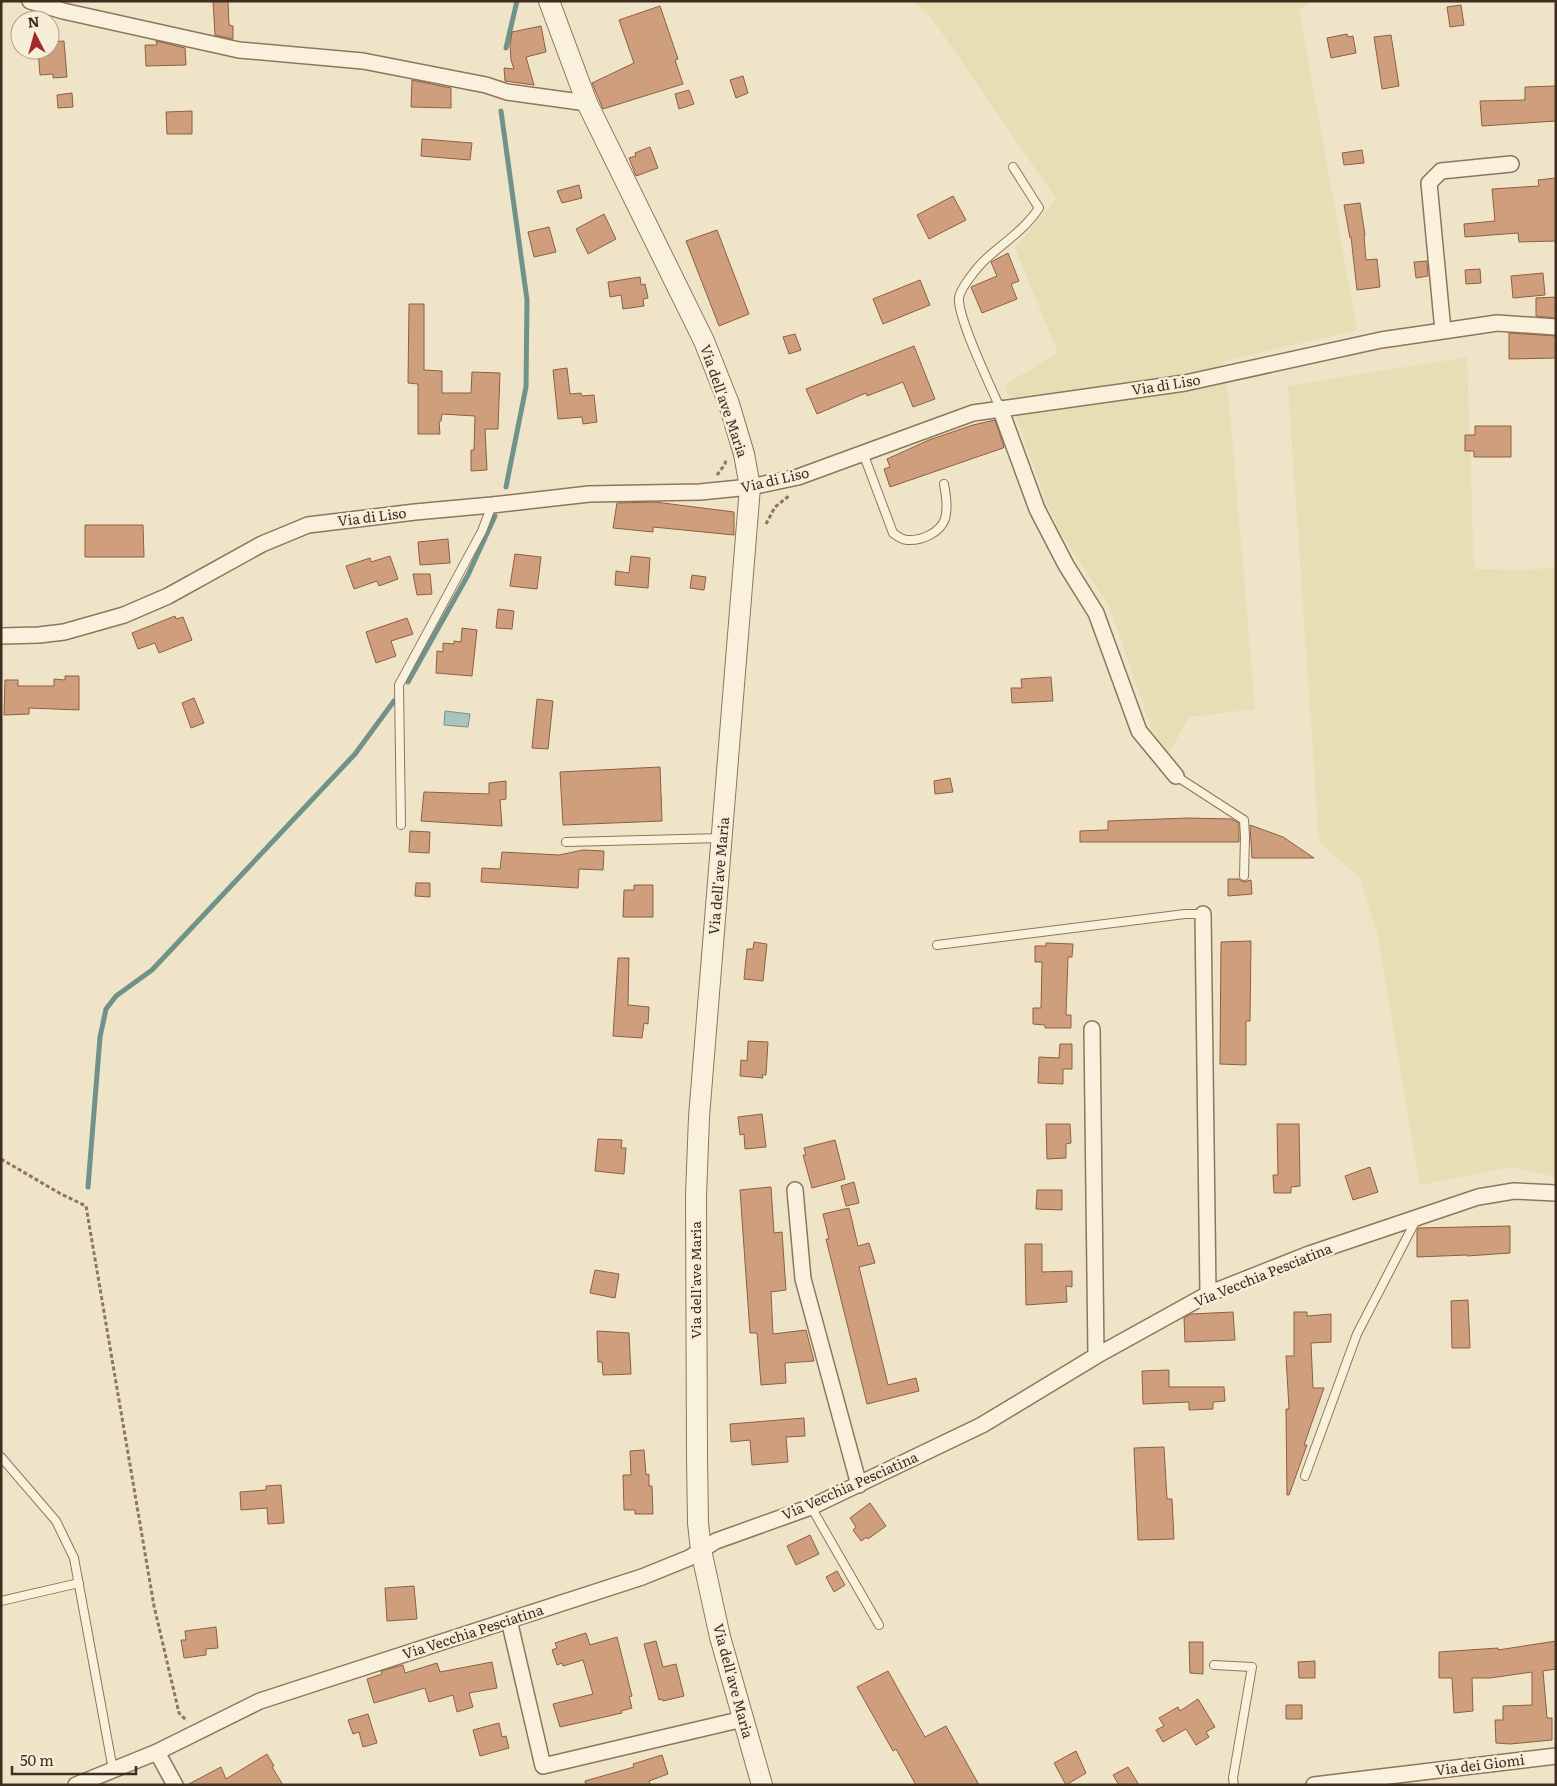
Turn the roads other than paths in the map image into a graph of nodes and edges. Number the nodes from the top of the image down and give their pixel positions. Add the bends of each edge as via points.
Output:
1 (30, 1) edge
2 (549, 1) edge
3 (587, 102) junction
4 (1511, 164) dead end
5 (1013, 167) dead end
6 (1556, 327) edge
7 (1442, 331) junction
8 (1000, 408) junction
9 (863, 453) junction
10 (944, 484) dead end
11 (750, 487) junction
12 (492, 506) junction
13 (1, 636) edge
14 (1176, 776) joint
15 (402, 825) dead end
16 (722, 838) junction
17 (566, 842) dead end
18 (1244, 876) dead end
19 (1204, 914) joint
20 (937, 945) dead end
21 (1092, 1029) dead end
22 (795, 1190) dead end
23 (1556, 1193) edge
24 (1417, 1218) junction
25 (1208, 1294) junction
26 (1096, 1356) junction
27 (1, 1457) edge
28 (1305, 1476) dead end
29 (859, 1485) junction
30 (811, 1507) junction
31 (701, 1550) junction
32 (78, 1583) junction
33 (1, 1601) edge
34 (509, 1620) junction
35 (879, 1625) dead end
36 (1214, 1665) dead end
37 (743, 1718) junction
38 (157, 1752) junction
39 (1556, 1756) edge
40 (113, 1770) junction
41 (76, 1785) edge
42 (175, 1785) edge
43 (762, 1785) edge
44 (1234, 1785) edge
45 (1314, 1785) edge

1 - 3 street via 239,50 363,61 507,92
2 - 3 street, Via dell'ave Maria
3 - 11 street, Via dell'ave Maria via 704,341 729,404
4 - 7 street via 1441,171 1429,183
5 - 8 lane via 1039,208 1031,220 985,260 959,297 960,314
6 - 7 street, Via di Liso via 1497,324
7 - 8 street, Via di Liso via 1381,340 1185,383
8 - 9 street, Via di Liso via 973,413
8 - 14 street via 1037,509 1096,613 1139,731
9 - 10 lane via 893,533 905,540 936,533 944,521 947,506
9 - 11 street, Via di Liso via 798,477
11 - 12 street, Via di Liso via 700,492 589,494
11 - 16 street, Via dell'ave Maria
12 - 13 street, Via di Liso via 308,525 262,544 168,596 124,615 64,632
12 - 15 lane via 482,531 399,685
14 - 18 lane via 1244,820
16 - 17 lane
16 - 31 street, Via dell'ave Maria via 699,1117 696,1196 697,1457
19 - 20 lane
19 - 25 street
21 - 26 street
22 - 29 street via 803,1279
23 - 24 street, Via Vecchia Pesciatina via 1514,1191 1478,1197
24 - 25 street, Via Vecchia Pesciatina via 1309,1254
24 - 28 lane via 1357,1334
25 - 26 street, Via Vecchia Pesciatina
26 - 29 street, Via Vecchia Pesciatina via 982,1425
27 - 32 lane via 56,1522 74,1558
29 - 30 street, Via Vecchia Pesciatina
30 - 31 street, Via Vecchia Pesciatina via 716,1541
30 - 35 lane
31 - 34 street, Via Vecchia Pesciatina via 642,1578
31 - 37 street, Via dell'ave Maria via 720,1637
32 - 33 lane
32 - 40 lane
34 - 37 street via 543,1766
34 - 38 street, Via Vecchia Pesciatina via 260,1701
36 - 44 lane via 1252,1667
37 - 43 street, Via dell'ave Maria
38 - 40 street, Via Vecchia Pesciatina
38 - 42 street
39 - 45 street, Via dei Giomi
40 - 41 street, Via Vecchia Pesciatina

